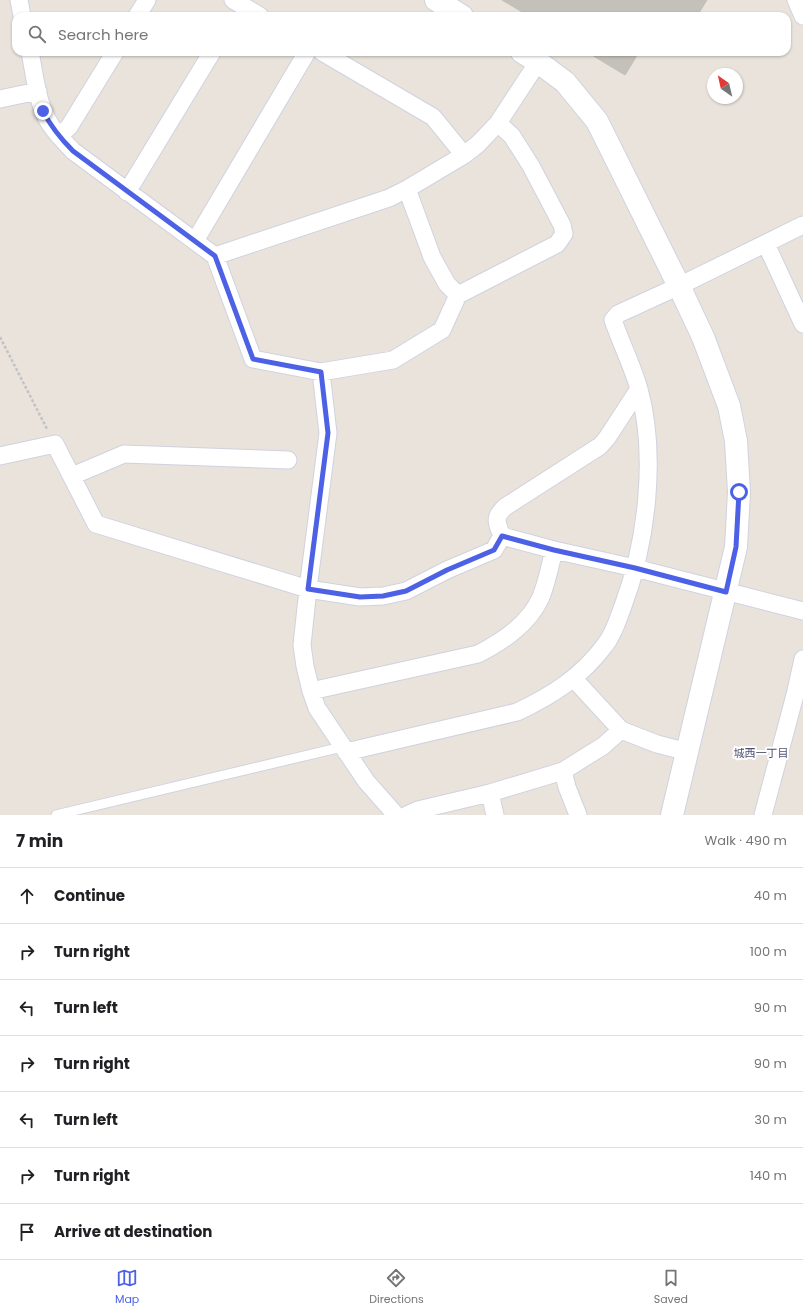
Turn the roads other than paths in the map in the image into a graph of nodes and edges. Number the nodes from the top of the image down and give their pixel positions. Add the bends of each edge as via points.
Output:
1 (19, 0) edge
2 (147, 0) edge
3 (436, 0) edge
4 (796, 0) edge
5 (235, 7) edge
6 (21, 12) edge
7 (140, 12) edge
8 (249, 12) edge
9 (456, 12) edge
10 (803, 16) edge
11 (31, 56) edge
12 (113, 56) edge
13 (210, 56) edge
14 (305, 56) edge
15 (329, 56) edge
16 (530, 57) edge
17 (38, 91) junction
18 (0, 99) edge
19 (498, 123) junction
20 (59, 136) junction
21 (464, 156) junction
22 (407, 189) junction
23 (127, 192) junction
24 (803, 226) edge
25 (195, 241) junction
26 (766, 244) junction
27 (215, 256) junction
28 (679, 286) junction
29 (458, 295) junction
30 (803, 324) edge
31 (321, 372) junction
32 (639, 389) junction
33 (0, 456) edge
34 (288, 460) dead end
35 (72, 476) junction
36 (502, 536) junction
37 (554, 550) junction
38 (635, 568) junction
39 (308, 589) junction
40 (726, 592) junction
41 (803, 611) edge
42 (803, 659) edge
43 (574, 679) junction
44 (311, 691) junction
45 (799, 695) edge
46 (621, 730) junction
47 (344, 749) junction
48 (688, 752) junction
49 (563, 771) junction
50 (490, 793) junction
51 (56, 815) edge
52 (396, 815) edge
53 (407, 815) edge
54 (495, 815) edge
55 (578, 815) edge
56 (672, 815) edge
57 (763, 815) edge

1 - 6 street
2 - 7 street
3 - 9 street
4 - 10 street
5 - 8 street
11 - 17 street
12 - 20 street via 69,127
13 - 23 street
14 - 25 street
15 - 21 street via 433,117
16 - 19 street
16 - 28 street via 565,82 597,121
17 - 18 street
17 - 20 street via 43,111
19 - 21 street
19 - 29 street via 512,136 531,166 562,225 564,234 557,244
20 - 23 street via 73,151
21 - 22 street
22 - 27 street via 389,198
22 - 29 street via 432,257 446,284
23 - 25 street
24 - 26 street
25 - 27 street
26 - 28 street
26 - 30 street
27 - 31 street via 253,359
28 - 32 street via 618,314 613,320
28 - 40 street via 703,337 729,406 736,441 739,492 736,547
29 - 31 street via 442,330 393,360
31 - 39 street via 328,433
32 - 36 street via 600,446 498,513 497,522
32 - 38 street via 646,427 649,472 644,526
33 - 35 street via 55,444
34 - 35 street via 124,454
35 - 39 street via 96,524
36 - 37 street
36 - 39 street via 494,550 406,591 360,597
37 - 38 street
37 - 44 street via 545,584 532,612 498,644 478,654
38 - 40 street
38 - 43 street via 617,624 606,644
39 - 44 street via 302,645
40 - 41 street
40 - 48 street
42 - 45 street
43 - 46 street
43 - 47 street via 554,693 517,712
44 - 47 street via 317,708
45 - 57 street
46 - 48 street via 657,744
46 - 49 street via 602,746
47 - 51 lane
47 - 52 street via 366,781
48 - 56 street
49 - 50 street
49 - 55 street
50 - 53 street via 418,810
50 - 54 street

